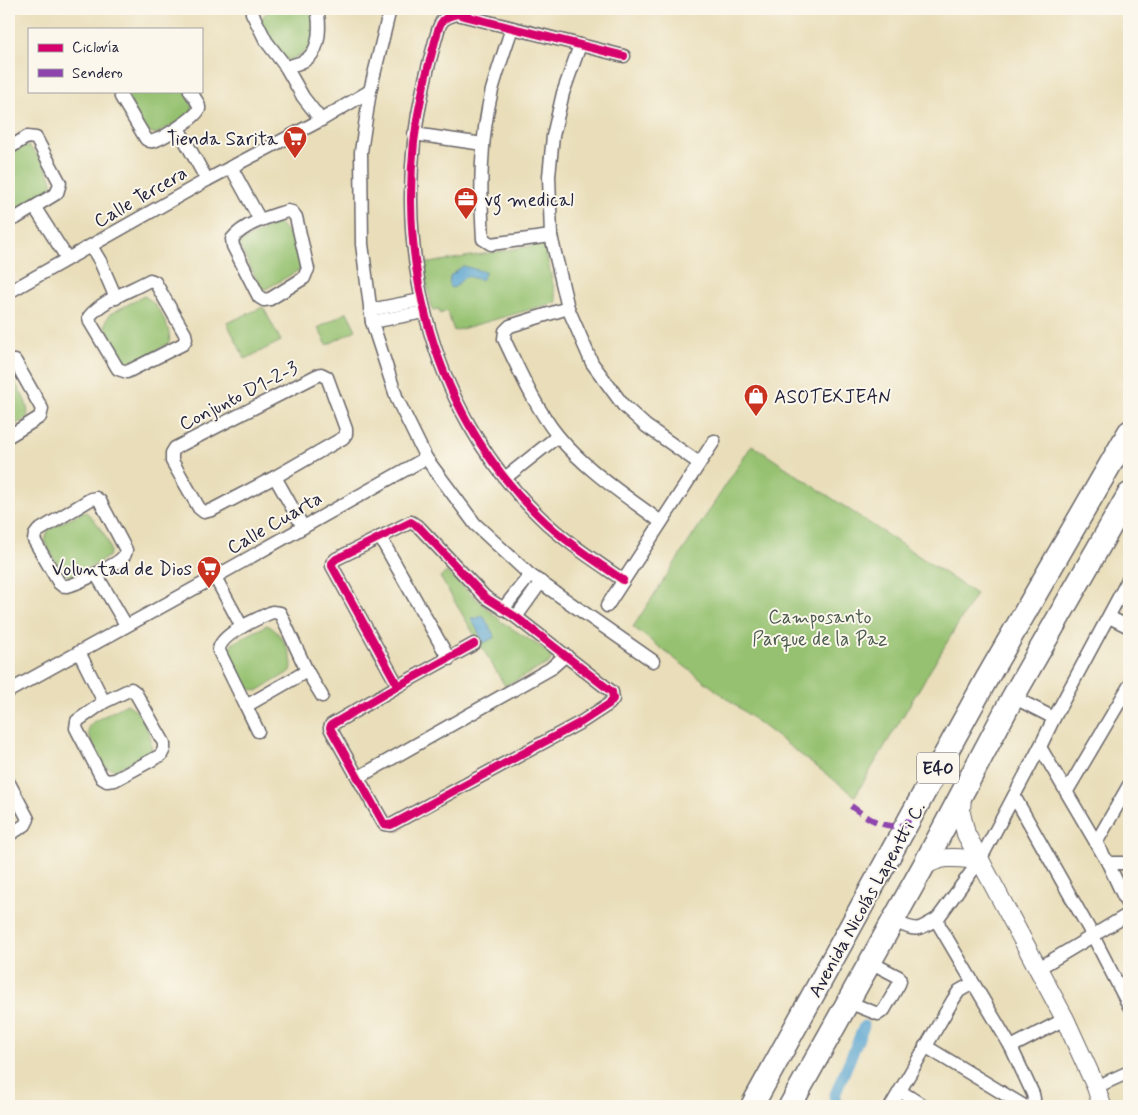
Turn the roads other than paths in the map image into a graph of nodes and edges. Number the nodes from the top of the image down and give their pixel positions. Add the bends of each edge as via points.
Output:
1 (252, 9) edge
2 (317, 9) edge
3 (381, 9) edge
4 (390, 9) edge
5 (386, 23) junction
6 (512, 28) junction
7 (580, 45) junction
8 (624, 56) dead end
9 (286, 67) junction
10 (120, 92) edge
11 (190, 92) edge
12 (370, 92) junction
13 (322, 120) junction
14 (178, 128) junction
15 (414, 134) junction
16 (483, 144) junction
17 (9, 148) edge
18 (231, 167) junction
19 (206, 180) junction
20 (35, 208) junction
21 (9, 219) edge
22 (260, 220) junction
23 (551, 236) junction
24 (91, 246) junction
25 (68, 258) junction
26 (9, 292) edge
27 (116, 298) junction
28 (422, 306) junction
29 (568, 308) junction
30 (371, 316) junction
31 (9, 361) edge
32 (1129, 432) edge
33 (9, 436) edge
34 (558, 436) junction
35 (714, 442) dead end
36 (426, 458) junction
37 (700, 463) junction
38 (275, 477) junction
39 (505, 478) junction
40 (1129, 494) edge
41 (661, 522) junction
42 (303, 527) junction
43 (380, 537) junction
44 (96, 574) junction
45 (530, 575) junction
46 (215, 577) junction
47 (1129, 578) edge
48 (624, 580) junction
49 (541, 582) junction
50 (607, 606) dead end
51 (503, 609) junction
52 (1109, 616) junction
53 (516, 617) junction
54 (126, 625) junction
55 (242, 627) junction
56 (1129, 627) edge
57 (474, 644) dead end
58 (79, 652) junction
59 (566, 655) junction
60 (448, 659) junction
61 (654, 661) dead end
62 (307, 671) junction
63 (398, 686) junction
64 (1129, 686) edge
65 (9, 691) edge
66 (322, 696) dead end
67 (1013, 697) junction
68 (104, 702) junction
69 (246, 706) junction
70 (1054, 718) junction
71 (258, 731) dead end
72 (1040, 747) junction
73 (359, 777) junction
74 (9, 783) edge
75 (1129, 785) edge
76 (1067, 791) junction
77 (962, 794) junction
78 (1014, 796) junction
79 (9, 835) edge
80 (1096, 843) junction
81 (980, 860) junction
82 (1108, 862) junction
83 (1129, 863) edge
84 (923, 867) junction
85 (1128, 898) edge
86 (1129, 914) edge
87 (938, 918) junction
88 (892, 921) junction
89 (1093, 936) junction
90 (870, 962) junction
91 (1038, 968) junction
92 (973, 983) junction
93 (848, 1002) junction
94 (1129, 1006) edge
95 (1065, 1019) junction
96 (925, 1046) junction
97 (1011, 1047) junction
98 (1129, 1072) edge
99 (1096, 1087) junction
100 (900, 1091) junction
101 (752, 1106) edge
102 (790, 1106) edge
103 (891, 1106) edge
104 (924, 1106) edge
105 (1024, 1106) edge
106 (1032, 1106) edge
107 (1102, 1106) edge

1 - 9 street via 266,41
2 - 9 street via 319,31 316,48 308,58
3 - 5 street
4 - 5 street
5 - 12 street
6 - 7 street
6 - 15 street via 457,14 441,22 428,64
6 - 16 street via 492,91
7 - 8 street
7 - 23 street via 563,93 553,136 549,176
9 - 13 street
10 - 14 street via 146,139 154,141
11 - 14 street via 199,109
12 - 13 street, Calle Tercera
12 - 30 street via 361,152 362,244
13 - 18 street, Calle Tercera
14 - 19 street
15 - 16 street
15 - 28 street via 411,207
16 - 23 street via 480,194 483,239 491,244
17 - 20 street via 27,136 36,138 60,183 57,193
18 - 19 street, Calle Tercera
18 - 22 street
19 - 24 street, Calle Tercera
20 - 21 street
20 - 25 street
22 - 22 street via 232,238 259,297 264,300 304,278 308,269 292,212
23 - 29 street
24 - 25 street, Calle Tercera
24 - 27 street
25 - 26 street, Calle Tercera
27 - 27 street via 89,317 118,369 127,372 186,339 155,282 150,280
28 - 30 street
28 - 39 street via 434,350 450,387 476,437
29 - 34 street via 510,326 504,339 529,390
29 - 37 street via 592,363 623,405 646,426
30 - 36 street via 397,399
31 - 33 street via 15,361 42,413
32 - 101 highway, Avenida Nicolás Lapentti C. / E40 via 989,674
34 - 39 street
34 - 41 street via 595,473
35 - 37 street
36 - 42 street, Calle Cuarta
36 - 45 street via 475,524
37 - 41 street
38 - 38 street, Conjunto D1-2-3 via 346,434 327,377 321,374 175,448 172,453 172,461 204,512
38 - 42 street
39 - 48 street via 538,516 568,542
40 - 67 highway, Avenida Nicolás Lapentti C. / E40
41 - 48 street
42 - 46 street, Calle Cuarta
43 - 51 street via 409,522 414,523 485,597
43 - 60 street
43 - 63 street via 333,561 332,566
44 - 44 street via 122,559 126,550 96,498 38,531 34,540 59,584 69,586
44 - 54 street
45 - 49 street
45 - 51 street
46 - 54 street, Calle Cuarta
46 - 55 street
47 - 52 street
48 - 50 street
49 - 53 street
49 - 61 street
51 - 53 street
52 - 56 street
52 - 70 street
53 - 59 street
54 - 58 street, Calle Cuarta
55 - 62 street via 272,612 280,613
55 - 69 street via 221,642 219,651
57 - 60 street
58 - 65 street, Calle Cuarta
58 - 68 street
59 - 73 street via 550,669
59 - 73 street via 612,692 609,704 583,721 392,825 384,824
60 - 63 street
62 - 66 street
62 - 69 street
63 - 73 street via 331,725
64 - 76 street
67 - 70 street
67 - 77 highway, Avenida Nicolás Lapentti C. / E40
68 - 68 street via 76,721 76,728 102,778 107,781 115,780 161,755 164,743 136,692 130,689
69 - 71 street
70 - 72 street
72 - 76 street
72 - 78 street
74 - 79 street via 28,819 25,825
75 - 80 street
76 - 80 street
77 - 81 street via 961,813 966,834
77 - 84 highway, Avenida Nicolás Lapentti C. / E40
78 - 81 street
78 - 89 street
80 - 82 street
81 - 84 street via 956,857 935,860
81 - 87 street
81 - 91 street
82 - 83 street
82 - 85 street
84 - 88 highway, Avenida Nicolás Lapentti C. / E40
86 - 89 street
87 - 88 street via 918,930
87 - 92 street
88 - 90 highway, Avenida Nicolás Lapentti C. / E40
89 - 91 street
89 - 94 street
90 - 93 highway, Avenida Nicolás Lapentti C. / E40
90 - 93 street via 899,977 900,981 884,1010 878,1014
91 - 95 street
92 - 96 street via 959,991
92 - 97 street
93 - 102 highway, Avenida Nicolás Lapentti C. / E40
95 - 97 street
95 - 99 street
96 - 100 street
96 - 105 street
97 - 106 street via 1033,1094
98 - 99 street
99 - 107 street
100 - 103 street
100 - 104 street

